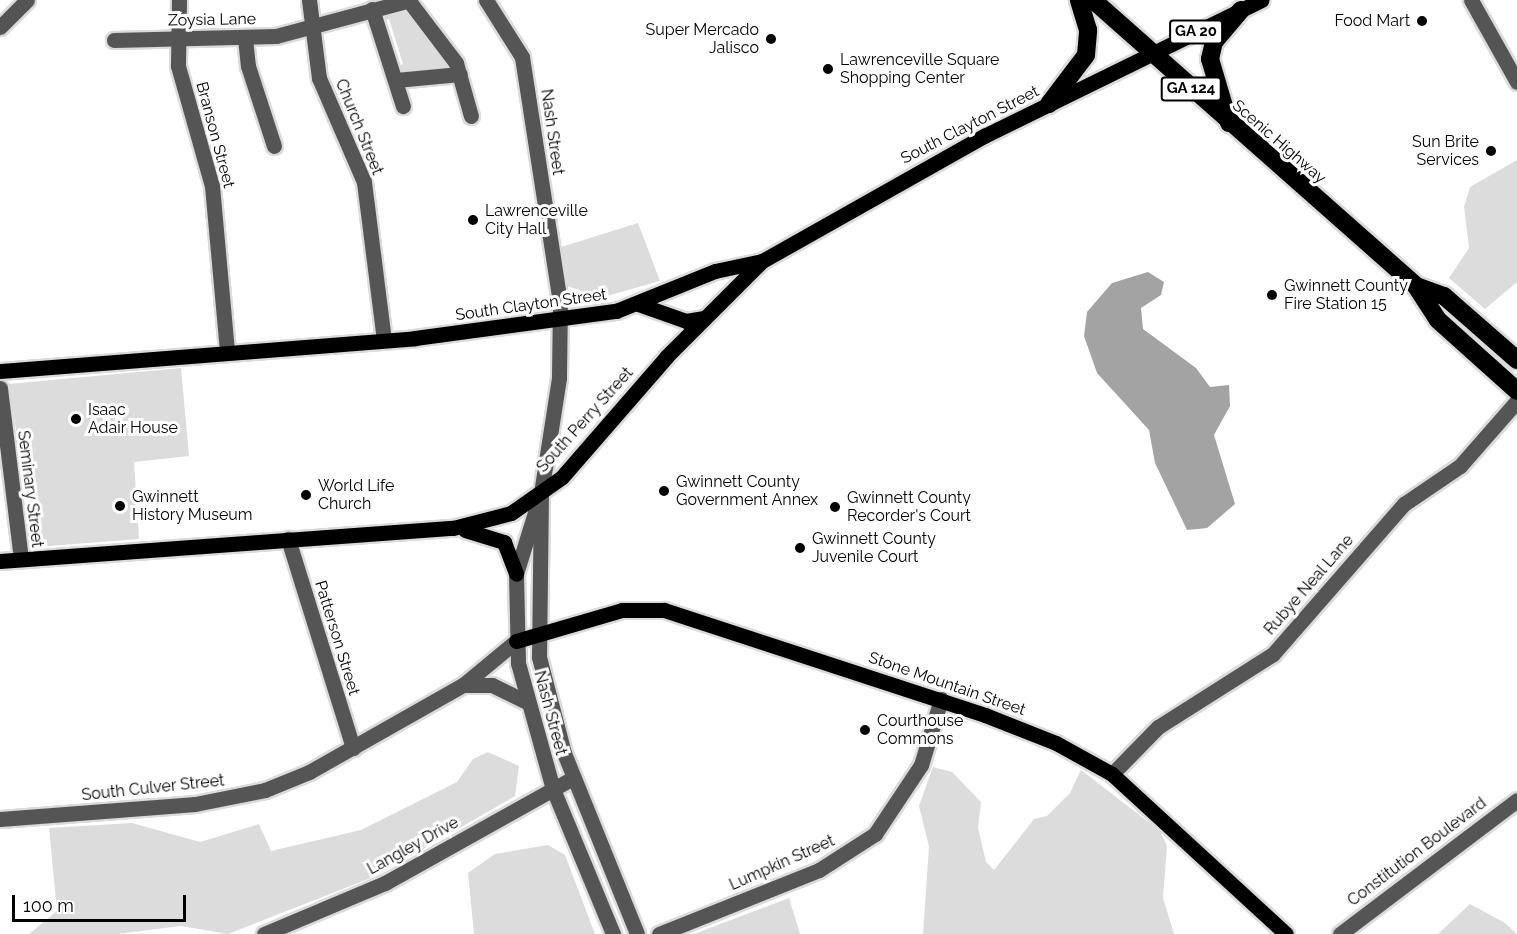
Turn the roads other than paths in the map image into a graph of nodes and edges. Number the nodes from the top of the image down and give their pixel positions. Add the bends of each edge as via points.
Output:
1 (27, 0) edge
2 (179, 0) edge
3 (309, 0) edge
4 (410, 0) edge
5 (486, 0) edge
6 (1079, 0) edge
7 (1093, 0) edge
8 (1262, 0) edge
9 (1470, 0) edge
10 (372, 9) junction
11 (1241, 10) junction
12 (0, 27) edge
13 (312, 29) junction
14 (176, 38) junction
15 (245, 38) junction
16 (114, 39) dead end
17 (1152, 54) junction
18 (460, 74) junction
19 (396, 80) junction
20 (1517, 82) edge
21 (1049, 104) junction
22 (404, 106) dead end
23 (471, 116) dead end
24 (1229, 125) junction
25 (274, 146) dead end
26 (762, 261) junction
27 (1416, 286) junction
28 (638, 304) junction
29 (703, 318) junction
30 (561, 320) junction
31 (384, 340) junction
32 (227, 352) junction
33 (1517, 360) edge
34 (0, 371) edge
35 (0, 388) edge
36 (1517, 391) edge
37 (1517, 401) edge
38 (542, 493) junction
39 (453, 528) junction
40 (288, 539) junction
41 (21, 559) junction
42 (0, 561) edge
43 (516, 574) junction
44 (538, 636) junction
45 (516, 641) junction
46 (463, 685) junction
47 (941, 699) junction
48 (525, 701) junction
49 (353, 748) junction
50 (1112, 774) junction
51 (573, 778) junction
52 (553, 789) junction
53 (1517, 800) edge
54 (0, 819) edge
55 (264, 934) edge
56 (613, 934) edge
57 (637, 934) edge
58 (659, 934) edge
59 (1286, 934) edge
60 (1340, 934) edge

1 - 12 street
2 - 14 street, Branson Street
3 - 13 street, Church Street
4 - 10 street, Zoysia Lane
4 - 18 street
5 - 30 street, Nash Street via 522,57
6 - 21 highway via 1088,30 1086,55
7 - 17 highway, Scenic Highway / GA 20
8 - 11 main road, GA 20
9 - 20 street
10 - 13 street, Zoysia Lane
10 - 19 street
11 - 17 main road, GA 20
11 - 24 highway via 1214,42 1210,59
13 - 15 street, Zoysia Lane
13 - 31 street, Church Street via 319,78 363,182
14 - 15 street, Zoysia Lane
14 - 16 street, Zoysia Lane
14 - 32 street, Branson Street via 181,81 212,186
15 - 25 street via 248,66
17 - 21 main road, South Clayton Street
17 - 24 highway, Scenic Highway / GA 124
18 - 19 street
18 - 23 street
19 - 22 street
21 - 26 main road, South Clayton Street via 919,170
24 - 27 highway, Scenic Highway / GA 124
26 - 28 main road, South Clayton Street via 715,270
26 - 29 main road, South Perry Street
27 - 33 highway, Scenic Highway / GA 124 via 1443,296
27 - 36 highway, Scenic Highway / GA 124 via 1438,320
28 - 29 main road via 686,321
28 - 30 main road, South Clayton Street
29 - 38 main road, South Perry Street
30 - 31 main road, South Clayton Street
30 - 38 street, Nash Street via 559,378
31 - 32 main road, South Clayton Street
32 - 34 main road, South Clayton Street
35 - 41 street, Seminary Street
37 - 50 street, Rubye Neal Lane via 1460,466 1404,504 1273,654 1158,727
38 - 39 main road, South Perry Street via 511,513
38 - 43 street, Nash Street via 526,530
38 - 44 street, Nash Street via 545,520
39 - 40 main road, South Perry Street
39 - 43 main road via 504,542
40 - 41 main road, South Perry Street
40 - 49 street, Patterson Street
41 - 42 main road, South Perry Street
43 - 45 street, Nash Street
44 - 45 main road, Stone Mountain Street
44 - 47 main road, Stone Mountain Street via 622,610 664,610
44 - 51 street, Nash Street via 549,702
45 - 46 street, South Culver Street
45 - 48 street, Nash Street
46 - 48 street via 492,685
46 - 49 street, South Culver Street
47 - 50 main road, Stone Mountain Street via 1056,743
47 - 58 street, Lumpkin Street via 921,765 875,834 819,870
48 - 52 street, Nash Street
49 - 54 street, South Culver Street via 309,772 232,798
50 - 59 main road, Stone Mountain Street
51 - 52 street, Langley Drive
51 - 57 street, Nash Street
52 - 55 street, Langley Drive via 385,883
52 - 56 street, Nash Street
53 - 60 street, Constitution Boulevard

